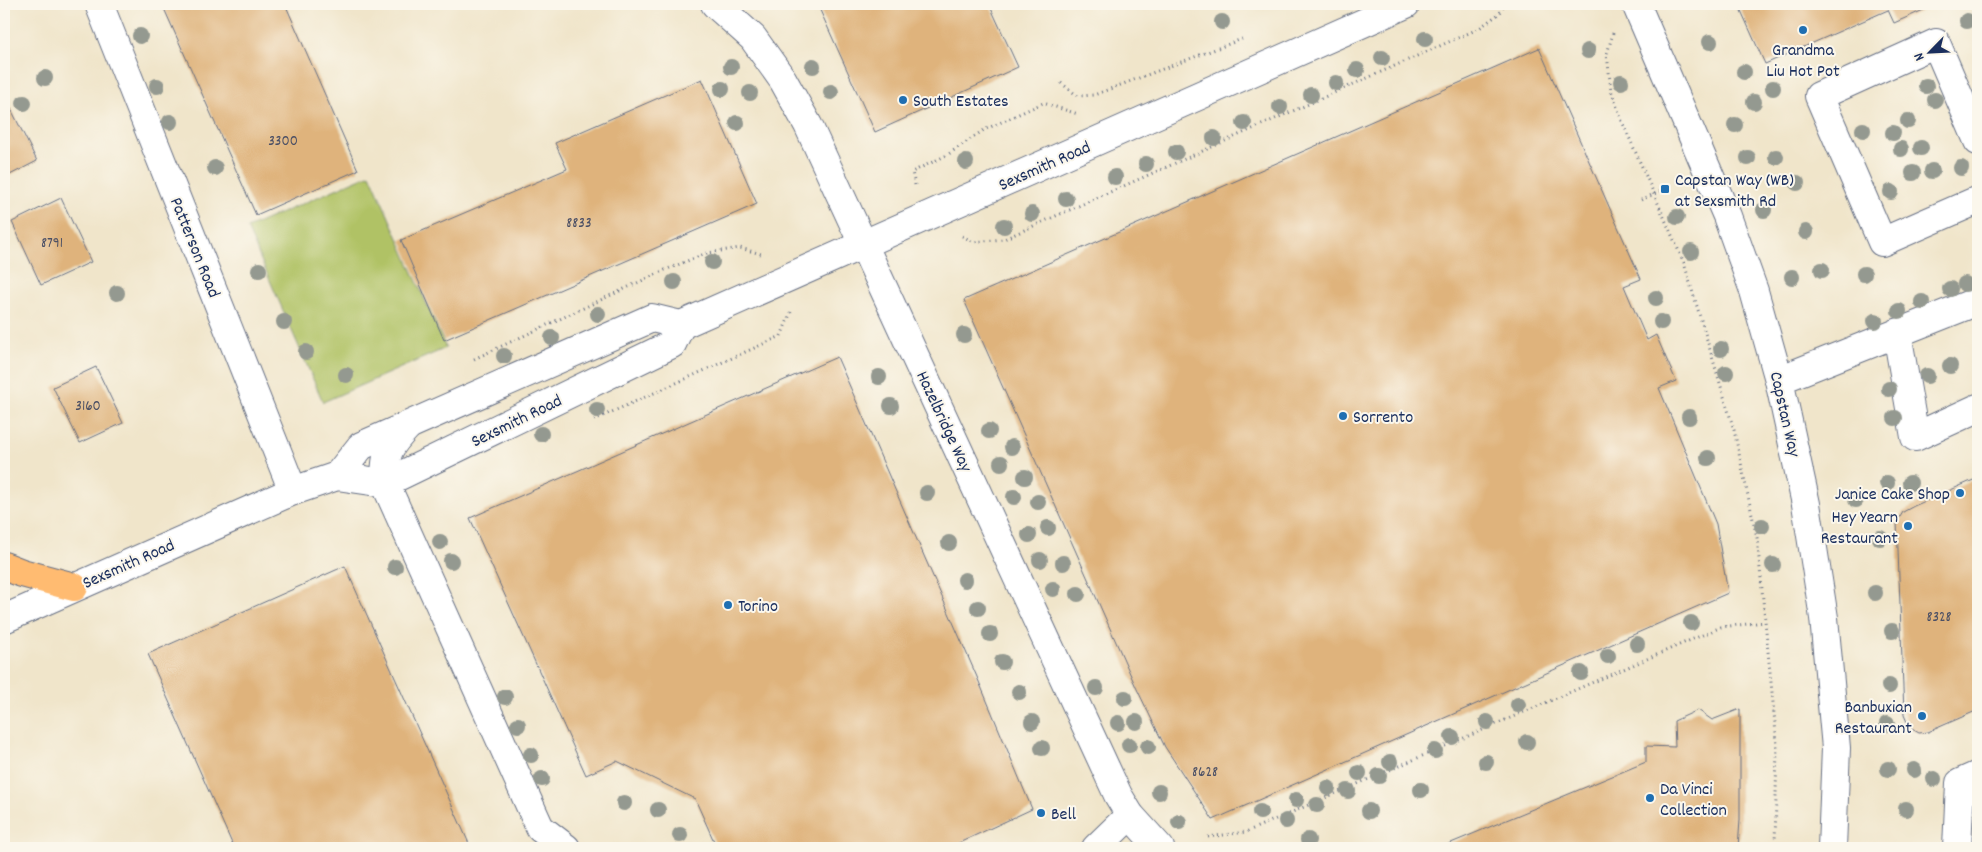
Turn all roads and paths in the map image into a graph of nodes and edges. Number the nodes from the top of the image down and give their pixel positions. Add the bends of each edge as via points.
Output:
1 (99, 4) edge
2 (715, 4) edge
3 (1406, 4) edge
4 (1504, 4) edge
5 (1636, 4) edge
6 (1614, 29) dead end
7 (1250, 36) dead end
8 (1061, 83) dead end
9 (1126, 128) junction
10 (1978, 141) edge
11 (1666, 189) dead end
12 (1654, 194) junction
13 (1641, 200) dead end
14 (1978, 200) edge
15 (924, 218) junction
16 (864, 245) junction
17 (1978, 302) edge
18 (681, 325) junction
19 (1897, 333) junction
20 (1779, 380) junction
21 (1978, 408) edge
22 (409, 425) junction
23 (337, 476) junction
24 (386, 483) junction
25 (293, 491) junction
26 (4, 566) edge
27 (74, 586) junction
28 (4, 619) edge
29 (1765, 622) junction
30 (1978, 775) edge
31 (1130, 815) junction
32 (1208, 837) dead end
33 (566, 848) edge
34 (1096, 848) edge
35 (1160, 848) edge
36 (1775, 848) edge
37 (1832, 848) edge
38 (1957, 848) edge

1 - 25 street, Patterson Road
2 - 16 street, Hazelbridge Way via 753,38 783,80 812,133
3 - 9 street, Sexsmith Road
4 - 15 path via 1500,13 1478,29 1004,240 974,242
5 - 20 street, Capstan Way via 1727,216 1754,291
6 - 12 path via 1607,54 1611,90
7 - 8 path via 1094,95 1078,96
9 - 15 street, Sexsmith Road
9 - 15 path via 1043,104 1035,107 984,130 948,154 912,172
10 - 14 street via 1936,44 1819,96 1882,242
11 - 12 path
12 - 13 path
12 - 29 path via 1684,263 1734,430 1756,538
15 - 16 street, Sexsmith Road
16 - 18 street, Sexsmith Road
16 - 31 street, Hazelbridge Way via 1100,758
17 - 19 street
18 - 22 street via 652,318
18 - 24 street, Sexsmith Road via 672,344
19 - 20 street
19 - 21 street via 1915,437
20 - 37 street, Capstan Way via 1806,504 1824,618 1836,748
22 - 23 street via 361,446
22 - 24 street via 391,444 385,460
23 - 24 street, Sexsmith Road
23 - 25 street, Sexsmith Road
24 - 33 street via 540,828
25 - 27 street, Sexsmith Road
26 - 27 main road
27 - 28 street, Sexsmith Road
29 - 32 path via 1721,627 1246,832
29 - 36 path via 1777,744
30 - 38 street via 1960,783
31 - 34 street
31 - 35 street, Hazelbridge Way

